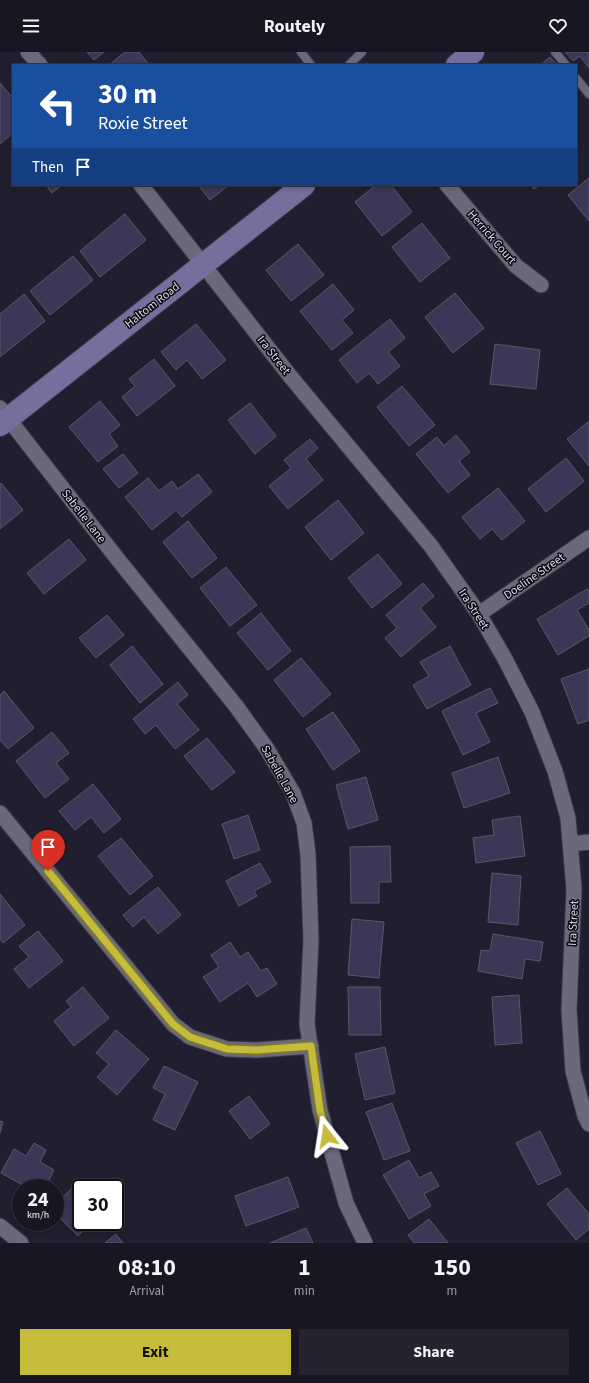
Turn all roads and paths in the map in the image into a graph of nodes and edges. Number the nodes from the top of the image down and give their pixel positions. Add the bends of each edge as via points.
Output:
1 (28, 52) edge
2 (301, 52) edge
3 (362, 52) edge
4 (555, 52) edge
5 (39, 64) edge
6 (310, 64) edge
7 (350, 64) edge
8 (565, 64) edge
9 (577, 79) edge
10 (589, 94) edge
11 (142, 186) edge
12 (303, 186) edge
13 (448, 186) edge
14 (203, 264) junction
15 (541, 285) dead end
16 (3, 417) edge
17 (589, 538) edge
18 (479, 614) junction
19 (0, 813) edge
20 (589, 842) edge
21 (571, 844) junction
22 (311, 1046) junction
23 (589, 1124) edge
24 (0, 1226) edge
25 (21, 1243) edge
26 (365, 1243) edge

1 - 5 street
2 - 6 lane
3 - 7 lane
4 - 8 lane
9 - 10 lane
11 - 14 street, Ira Street
12 - 14 main road, Haltom Road
13 - 15 street, Herrick Court via 516,266
14 - 16 main road, Haltom Road
14 - 18 street, Ira Street via 290,376 431,546
16 - 22 street, Sabelle Lane via 236,706 267,749 293,793 304,823 308,854 311,940 307,1024
17 - 18 street, Doeline Street
18 - 21 street, Ira Street via 535,720 555,771 568,818
19 - 22 street via 173,1024 190,1037 227,1049 257,1050
20 - 21 street
21 - 23 street, Ira Street via 574,889 569,1010 573,1071
22 - 26 street, Sabelle Lane via 320,1110 346,1204
24 - 25 street

